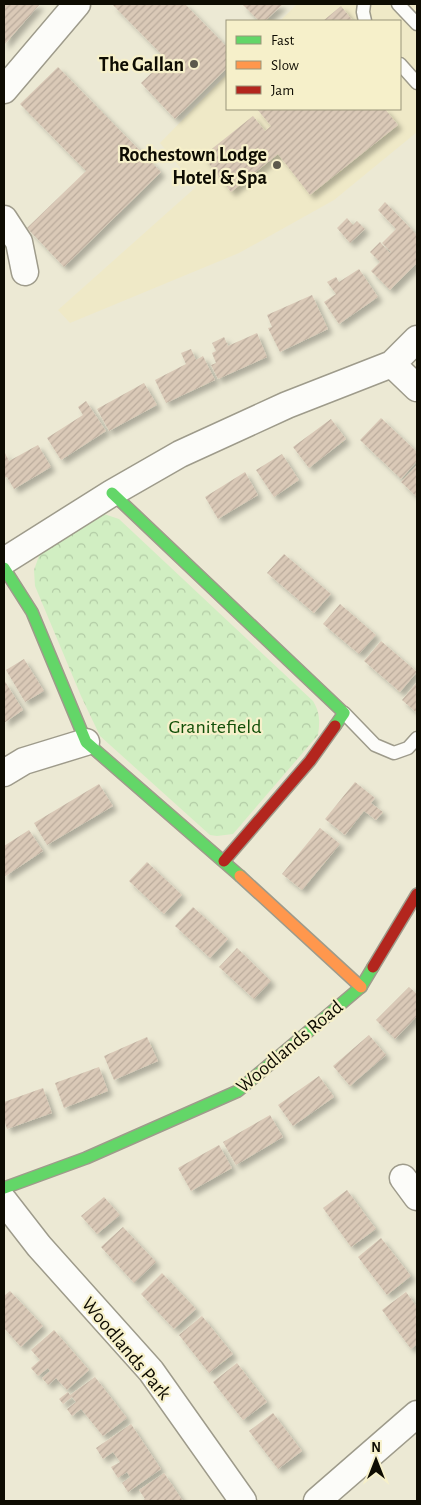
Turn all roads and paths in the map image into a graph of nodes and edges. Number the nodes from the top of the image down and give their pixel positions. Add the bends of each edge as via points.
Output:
1 (77, 4) edge
2 (364, 4) edge
3 (398, 4) edge
4 (364, 20) edge
5 (417, 24) edge
6 (401, 65) edge
7 (417, 83) edge
8 (4, 90) edge
9 (4, 220) edge
10 (25, 272) dead end
11 (417, 340) edge
12 (392, 364) junction
13 (417, 388) edge
14 (112, 493) junction
15 (4, 561) edge
16 (4, 568) edge
17 (344, 713) junction
18 (417, 738) edge
19 (86, 742) junction
20 (4, 773) edge
21 (224, 861) junction
22 (417, 894) edge
23 (361, 987) junction
24 (4, 1188) edge
25 (4, 1200) edge
26 (417, 1414) edge
27 (243, 1501) edge
28 (317, 1501) edge

1 - 8 street
2 - 4 lane
3 - 5 lane
6 - 7 lane
9 - 10 street via 19,242
11 - 12 street
12 - 13 street
12 - 14 street via 288,405 180,454
14 - 15 street
14 - 17 street
16 - 19 street via 32,612
17 - 18 lane via 375,745 394,753 408,748
17 - 21 street via 310,761
19 - 20 street via 24,761
19 - 21 street
21 - 23 street
22 - 23 street, Woodlands Road
23 - 24 street, Woodlands Road via 238,1091 86,1158
25 - 27 street, Woodlands Park via 39,1246 151,1371
26 - 28 street

